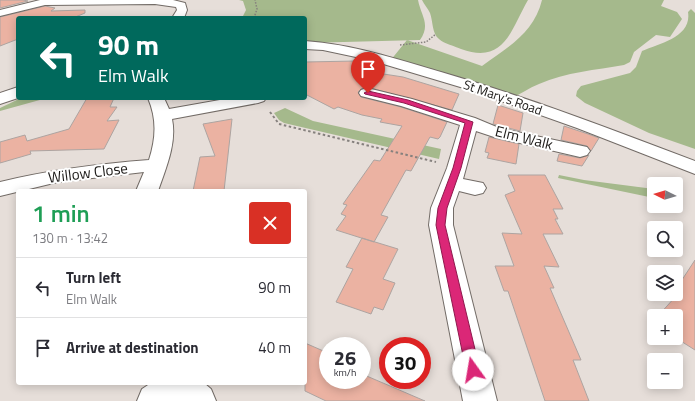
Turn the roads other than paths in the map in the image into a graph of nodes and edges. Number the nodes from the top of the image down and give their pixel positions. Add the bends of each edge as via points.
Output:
1 (1, 13) edge
2 (179, 16) edge
3 (16, 17) edge
4 (307, 45) edge
5 (16, 93) edge
6 (368, 93) dead end
7 (0, 99) edge
8 (157, 100) edge
9 (247, 100) edge
10 (164, 115) junction
11 (469, 122) junction
12 (580, 151) dead end
13 (157, 165) junction
14 (695, 168) edge
15 (147, 189) edge
16 (0, 190) edge
17 (175, 385) edge
18 (183, 385) edge
19 (154, 401) edge
20 (199, 401) edge
21 (480, 401) edge

1 - 2 street via 46,2 159,1 181,5
1 - 3 street
4 - 14 street, St Mary's Road via 373,56 472,86 583,124
5 - 7 street
6 - 11 street, Elm Walk
8 - 10 street
9 - 10 street
10 - 13 street via 164,134
11 - 12 street, Elm Walk via 494,132
11 - 21 street via 461,179 442,208 440,225
13 - 15 street
13 - 16 street, Willow Close via 20,181
17 - 19 street
18 - 20 street

